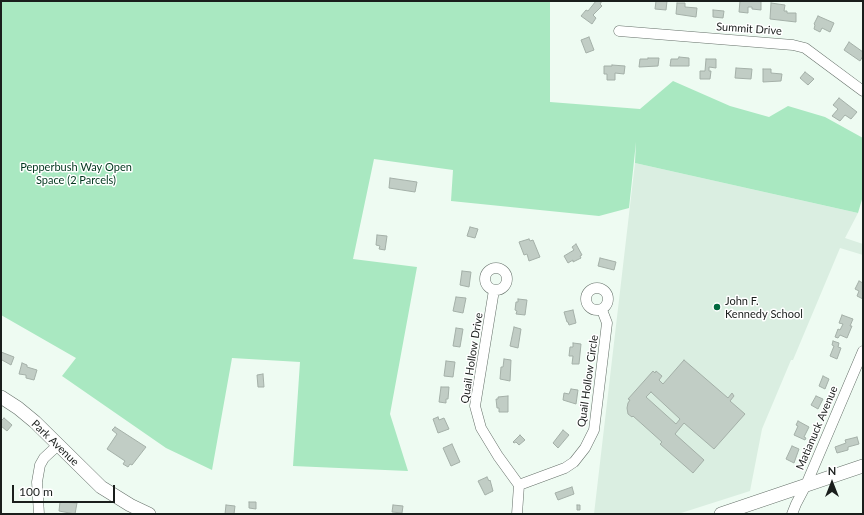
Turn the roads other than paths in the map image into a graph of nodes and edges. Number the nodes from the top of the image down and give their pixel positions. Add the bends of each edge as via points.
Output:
1 (619, 31) dead end
2 (863, 91) edge
3 (494, 290) dead end
4 (602, 310) dead end
5 (863, 351) edge
6 (1, 397) edge
7 (58, 445) junction
8 (863, 466) edge
9 (519, 485) junction
10 (806, 485) junction
11 (38, 514) edge
12 (149, 514) edge
13 (517, 514) edge
14 (721, 514) edge
15 (792, 514) edge

1 - 2 street, Summit Drive via 793,44 805,48
3 - 9 street, Quail Hollow Drive via 475,406 481,428
4 - 9 street, Quail Hollow Circle via 607,323 594,430 574,462 565,468
5 - 10 street, Matianuck Avenue
6 - 7 main road, Park Avenue via 35,422
7 - 11 street via 40,465
7 - 12 main road, Park Avenue via 101,487
8 - 10 main road
9 - 13 street
10 - 14 main road
10 - 15 street, Matianuck Avenue

